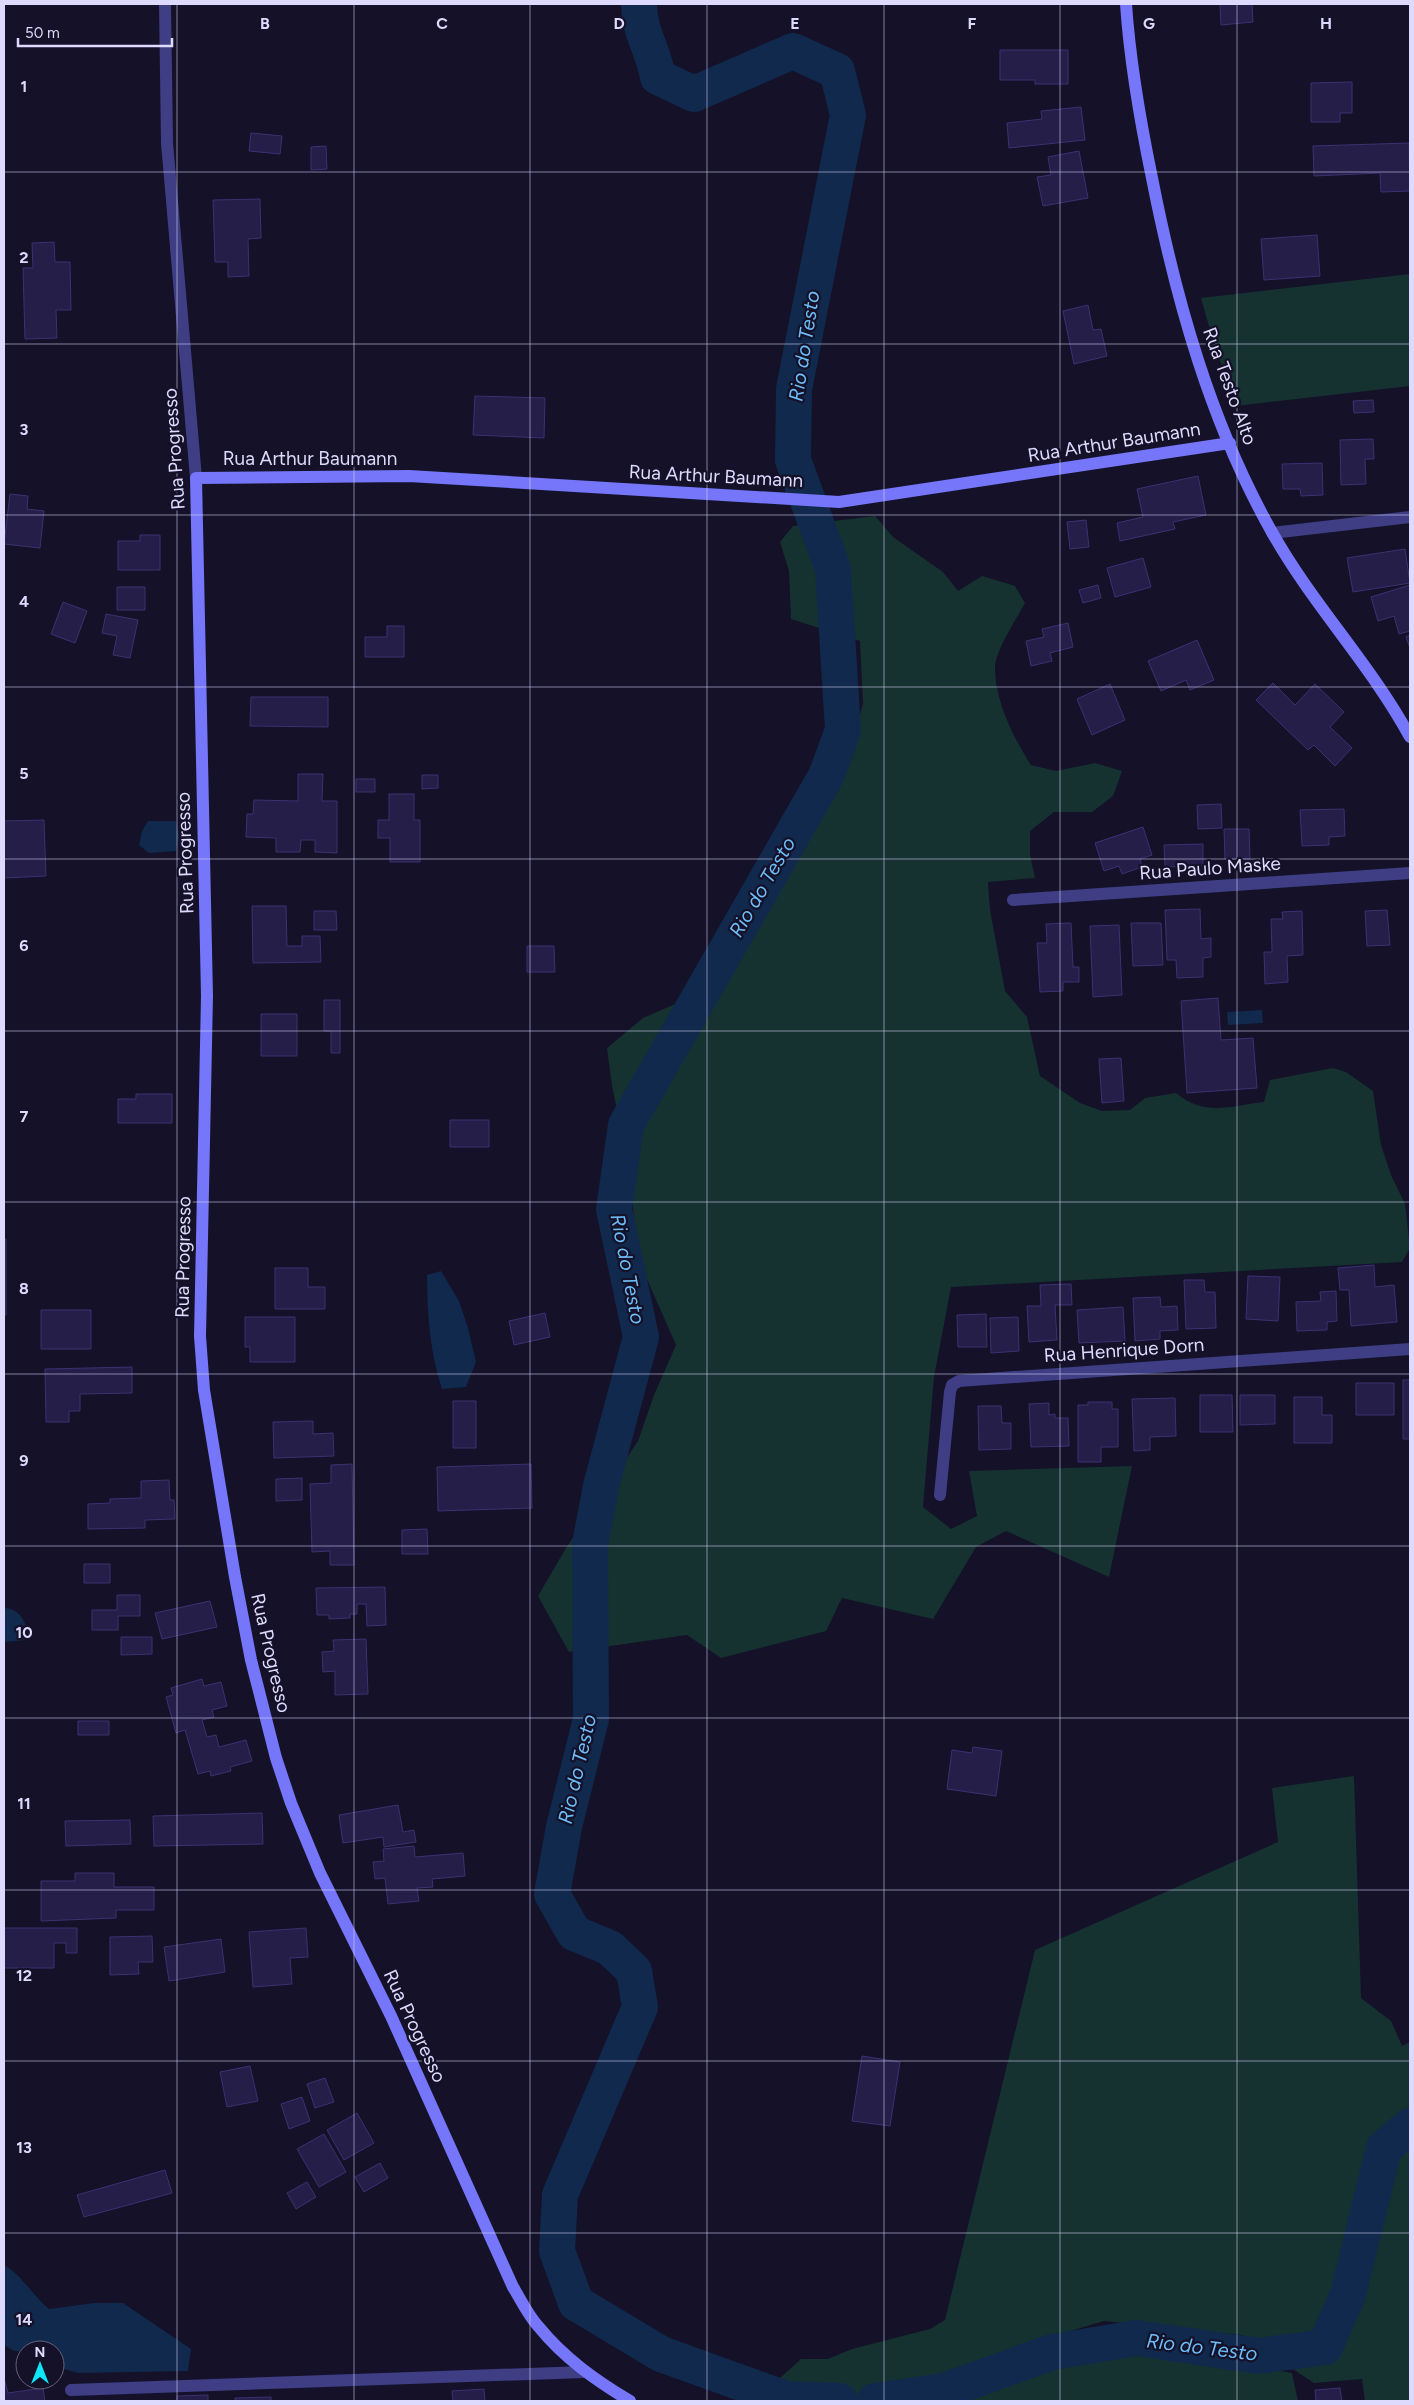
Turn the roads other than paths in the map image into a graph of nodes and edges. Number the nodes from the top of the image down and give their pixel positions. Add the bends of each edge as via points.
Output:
1 (165, 4) edge
2 (1126, 4) edge
3 (1230, 443) junction
4 (196, 478) junction
5 (1410, 517) edge
6 (1272, 533) junction
7 (1410, 737) edge
8 (1410, 874) edge
9 (1013, 900) dead end
10 (1410, 1349) edge
11 (940, 1495) dead end
12 (584, 2372) junction
13 (71, 2390) dead end
14 (630, 2401) edge

1 - 4 street, Rua Progresso via 167,143
2 - 3 street, Rua Testo Alto via 1135,88 1172,270 1192,338
3 - 4 street, Rua Arthur Baumann via 839,502 409,476
3 - 6 street, Rua Testo Alto
4 - 12 street, Rua Progresso via 207,996 200,1336 213,1451 247,1641 276,1758 313,1857 390,2016 513,2287 536,2325 563,2355
5 - 6 street
6 - 7 street, Rua Testo Alto
8 - 9 street, Rua Paulo Maske
10 - 11 street, Rua Henrique Dorn via 959,1381 952,1384 950,1392
12 - 13 street
12 - 14 street, Rua Progresso

